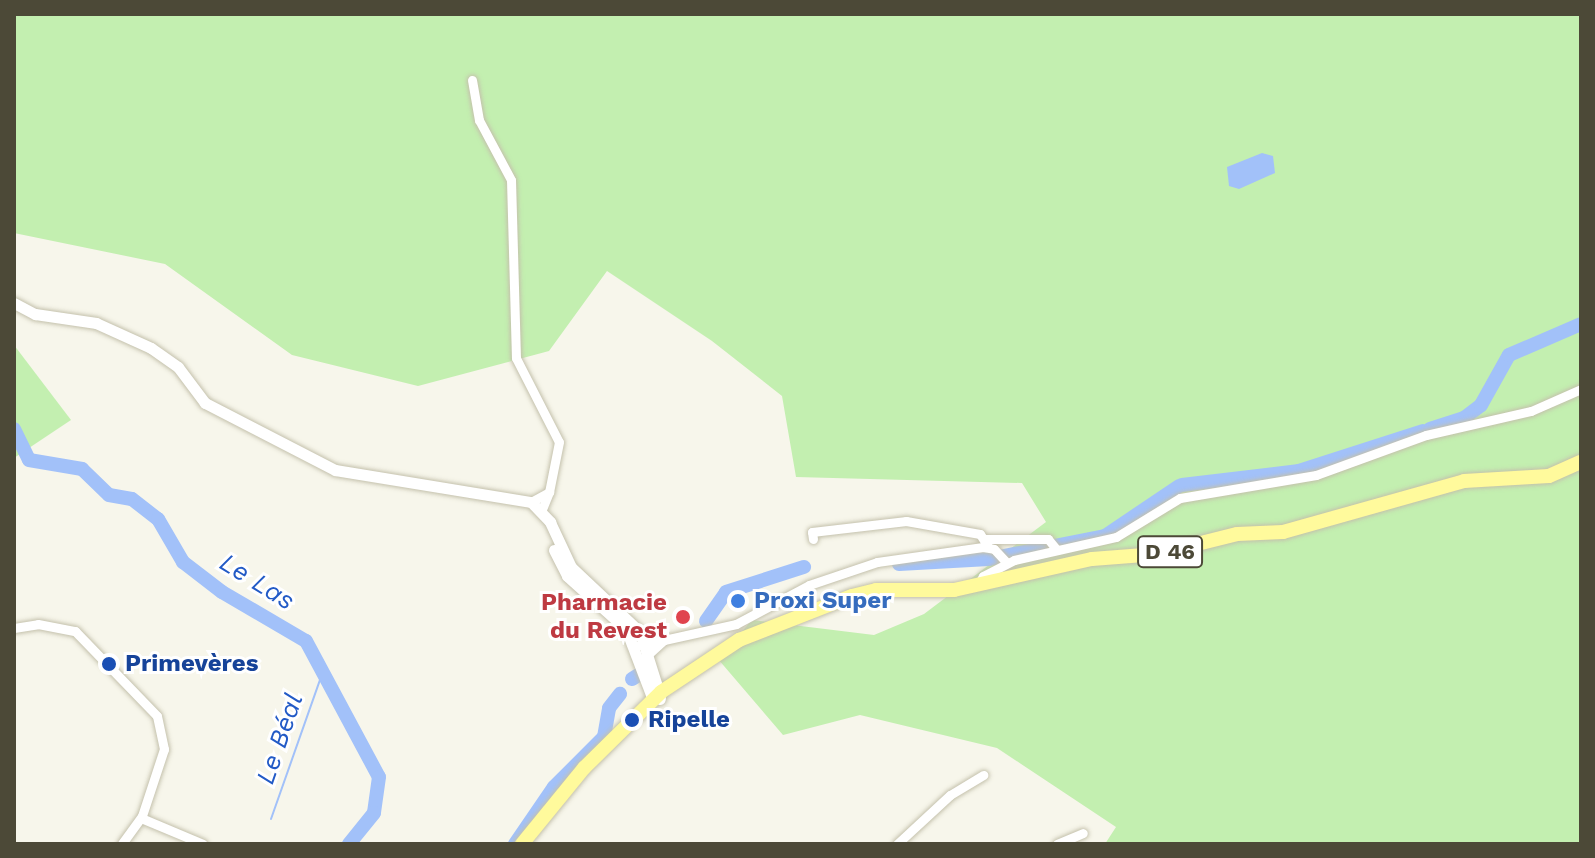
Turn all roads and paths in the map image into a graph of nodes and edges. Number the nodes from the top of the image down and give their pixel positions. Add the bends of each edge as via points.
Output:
1 (472, 80) dead end
2 (14, 303) edge
3 (1581, 389) edge
4 (1581, 462) edge
5 (549, 492) junction
6 (531, 502) junction
7 (541, 512) junction
8 (813, 539) dead end
9 (986, 543) junction
10 (1056, 547) junction
11 (1004, 559) junction
12 (978, 585) junction
13 (14, 628) edge
14 (756, 632) junction
15 (664, 640) junction
16 (641, 644) junction
17 (722, 649) junction
18 (645, 658) junction
19 (654, 671) junction
20 (704, 672) junction
21 (658, 696) junction
22 (637, 720) junction
23 (983, 775) dead end
24 (141, 818) junction
25 (539, 822) junction
26 (1083, 833) dead end
27 (122, 844) edge
28 (203, 844) edge
29 (522, 844) edge
30 (529, 844) edge
31 (897, 844) edge
32 (1057, 844) edge

1 - 5 street via 479,120 511,180 516,358 559,442
2 - 6 street via 35,314 96,323 151,348 178,367 205,403 326,467
3 - 10 street via 1531,411 1426,435 1316,475 1180,498 1116,537
4 - 12 main road, D 46 via 1549,476 1464,481 1305,528 1237,534 1157,554 1092,559
5 - 6 street
5 - 7 street
6 - 7 street
7 - 16 street via 571,567 633,623
8 - 9 street via 812,532 906,521
9 - 10 street via 1005,535
9 - 11 street
9 - 15 street via 866,565 798,590 736,624
10 - 11 street
11 - 12 street
12 - 14 main road, D 46 via 941,592 876,590
13 - 24 street via 38,624 75,631 153,709 164,749
14 - 17 main road, D 46
14 - 20 main road, D 46
15 - 16 street
15 - 18 street
16 - 18 street
17 - 19 street via 675,676
17 - 21 main road, D 46
18 - 19 street
18 - 21 street
19 - 21 street
20 - 21 street
20 - 22 main road, D 46
21 - 22 main road, D 46
22 - 25 main road, D 46
23 - 31 street via 960,787
24 - 27 street
24 - 28 street
25 - 29 main road, D 46
25 - 30 main road, D 46
26 - 32 street

